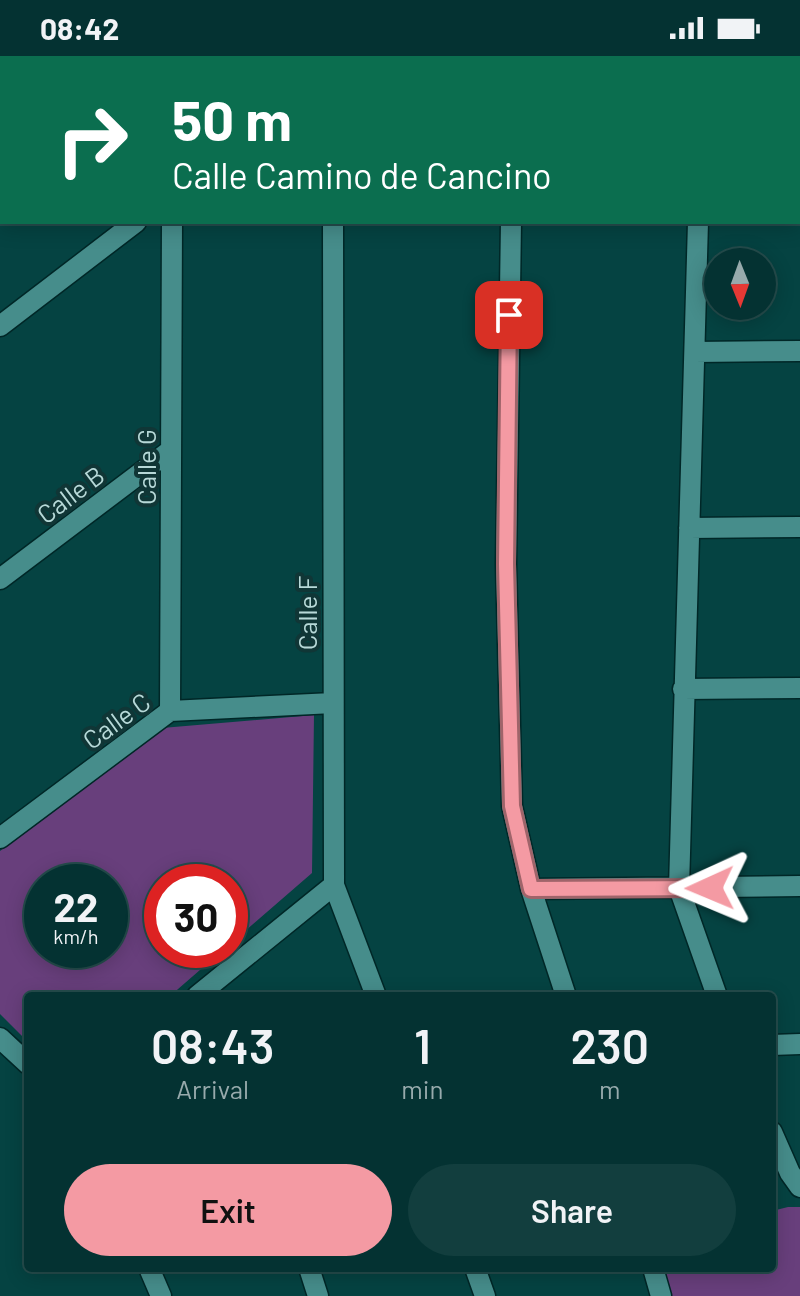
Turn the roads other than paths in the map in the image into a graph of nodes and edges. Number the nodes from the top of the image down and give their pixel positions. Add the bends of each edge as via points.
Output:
1 (133, 224) edge
2 (172, 224) edge
3 (333, 224) edge
4 (511, 224) edge
5 (698, 224) edge
6 (0, 326) edge
7 (800, 351) edge
8 (695, 352) junction
9 (171, 450) junction
10 (800, 527) edge
11 (689, 528) junction
12 (0, 579) edge
13 (800, 688) edge
14 (683, 689) junction
15 (333, 703) junction
16 (170, 711) junction
17 (0, 838) edge
18 (334, 885) junction
19 (800, 886) edge
20 (679, 888) junction
21 (531, 889) junction
22 (208, 992) edge
23 (374, 992) edge
24 (565, 992) edge
25 (716, 992) edge
26 (0, 1038) edge
27 (800, 1044) edge
28 (776, 1045) edge
29 (24, 1060) edge
30 (776, 1141) edge
31 (800, 1187) edge
32 (151, 1272) edge
33 (310, 1272) edge
34 (476, 1272) edge
35 (654, 1272) edge
36 (161, 1296) edge
37 (318, 1296) edge
38 (485, 1296) edge
39 (661, 1296) edge

1 - 6 street
2 - 9 street, Calle G
3 - 15 street, Calle F
4 - 21 street via 506,564 512,806
5 - 8 street
7 - 8 street
8 - 11 street
9 - 12 street, Calle B
9 - 16 street, Calle G
10 - 11 street
11 - 14 street
13 - 14 street
14 - 20 street
15 - 16 street, Calle C
15 - 18 street, Calle F
16 - 17 street, Calle C
18 - 22 street
18 - 23 street, Calle F
19 - 20 street
20 - 21 street
20 - 25 street
21 - 24 street
26 - 29 street
27 - 28 street
30 - 31 street
32 - 36 street
33 - 37 street
34 - 38 street
35 - 39 street

